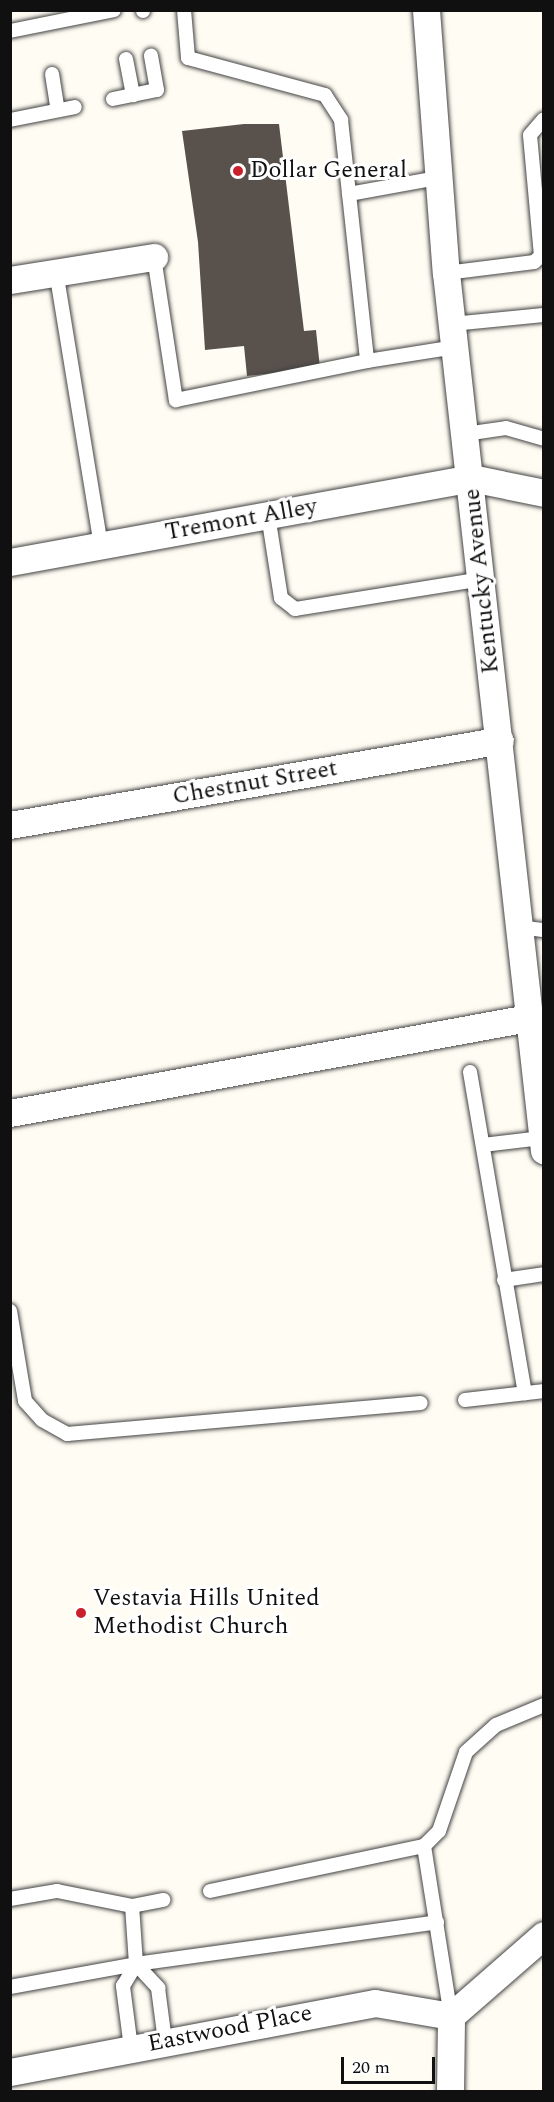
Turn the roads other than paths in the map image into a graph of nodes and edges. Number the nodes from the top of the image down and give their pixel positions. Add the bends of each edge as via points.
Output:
1 (184, 10) edge
2 (426, 10) edge
3 (116, 12) edge
4 (10, 31) edge
5 (151, 56) dead end
6 (126, 59) dead end
7 (52, 74) dead end
8 (133, 95) junction
9 (112, 99) dead end
10 (75, 107) dead end
11 (58, 110) junction
12 (543, 119) edge
13 (10, 120) edge
14 (437, 178) junction
15 (349, 194) junction
16 (154, 257) joint
17 (56, 271) junction
18 (446, 273) junction
19 (11, 279) edge
20 (543, 315) edge
21 (454, 336) junction
22 (367, 361) junction
23 (465, 434) junction
24 (543, 439) edge
25 (471, 478) junction
26 (543, 494) edge
27 (268, 516) junction
28 (101, 546) junction
29 (11, 561) edge
30 (482, 579) junction
31 (500, 740) junction
32 (10, 825) edge
33 (531, 928) edge
34 (528, 1018) junction
35 (470, 1072) dead end
36 (10, 1113) edge
37 (543, 1144) edge
38 (483, 1145) junction
39 (543, 1274) edge
40 (504, 1281) junction
41 (10, 1311) edge
42 (543, 1391) edge
43 (525, 1393) junction
44 (465, 1400) dead end
45 (421, 1403) dead end
46 (541, 1705) edge
47 (424, 1846) junction
48 (210, 1891) dead end
49 (10, 1899) edge
50 (163, 1900) dead end
51 (132, 1906) junction
52 (437, 1922) junction
53 (543, 1935) edge
54 (136, 1964) junction
55 (10, 1987) edge
56 (451, 2016) junction
57 (165, 2042) junction
58 (131, 2048) junction
59 (10, 2072) edge
60 (450, 2091) edge

1 - 15 lane via 188,58 325,95 341,120
2 - 14 street, Kentucky Avenue
3 - 4 lane via 78,22
5 - 8 lane via 157,90
6 - 8 lane
7 - 11 lane
8 - 9 lane
10 - 11 lane
11 - 13 lane
12 - 18 lane via 530,135 541,256 534,262
14 - 15 lane
14 - 18 street, Kentucky Avenue
15 - 22 lane
16 - 17 street
16 - 22 lane via 176,400
17 - 19 street
17 - 28 lane
18 - 21 street, Kentucky Avenue
20 - 21 lane
21 - 22 lane
21 - 23 street, Kentucky Avenue
23 - 24 lane via 506,428
23 - 25 street, Kentucky Avenue
25 - 26 street
25 - 27 street, Tremont Alley
25 - 30 street, Kentucky Avenue
27 - 28 street, Tremont Alley
27 - 30 lane via 280,598 295,609
28 - 29 street, Tremont Alley
30 - 31 street, Kentucky Avenue
31 - 32 street, Chestnut Street
31 - 33 street, Kentucky Avenue
33 - 34 street, Kentucky Avenue
34 - 36 street
34 - 37 street, Kentucky Avenue
35 - 38 lane
37 - 38 lane
38 - 40 lane
39 - 40 lane
40 - 43 lane
41 - 45 lane via 25,1401 42,1420 67,1434
42 - 43 lane
43 - 44 lane
46 - 47 lane via 496,1725 466,1752 439,1832
47 - 48 lane
47 - 52 lane
49 - 51 lane via 57,1891
50 - 51 lane
51 - 54 lane
52 - 54 lane
52 - 56 lane
53 - 56 street
54 - 55 lane
54 - 57 lane via 158,1988
54 - 58 lane via 123,1986
56 - 57 street, Eastwood Place via 375,2003
56 - 60 street
57 - 58 street, Eastwood Place
58 - 59 street, Eastwood Place

